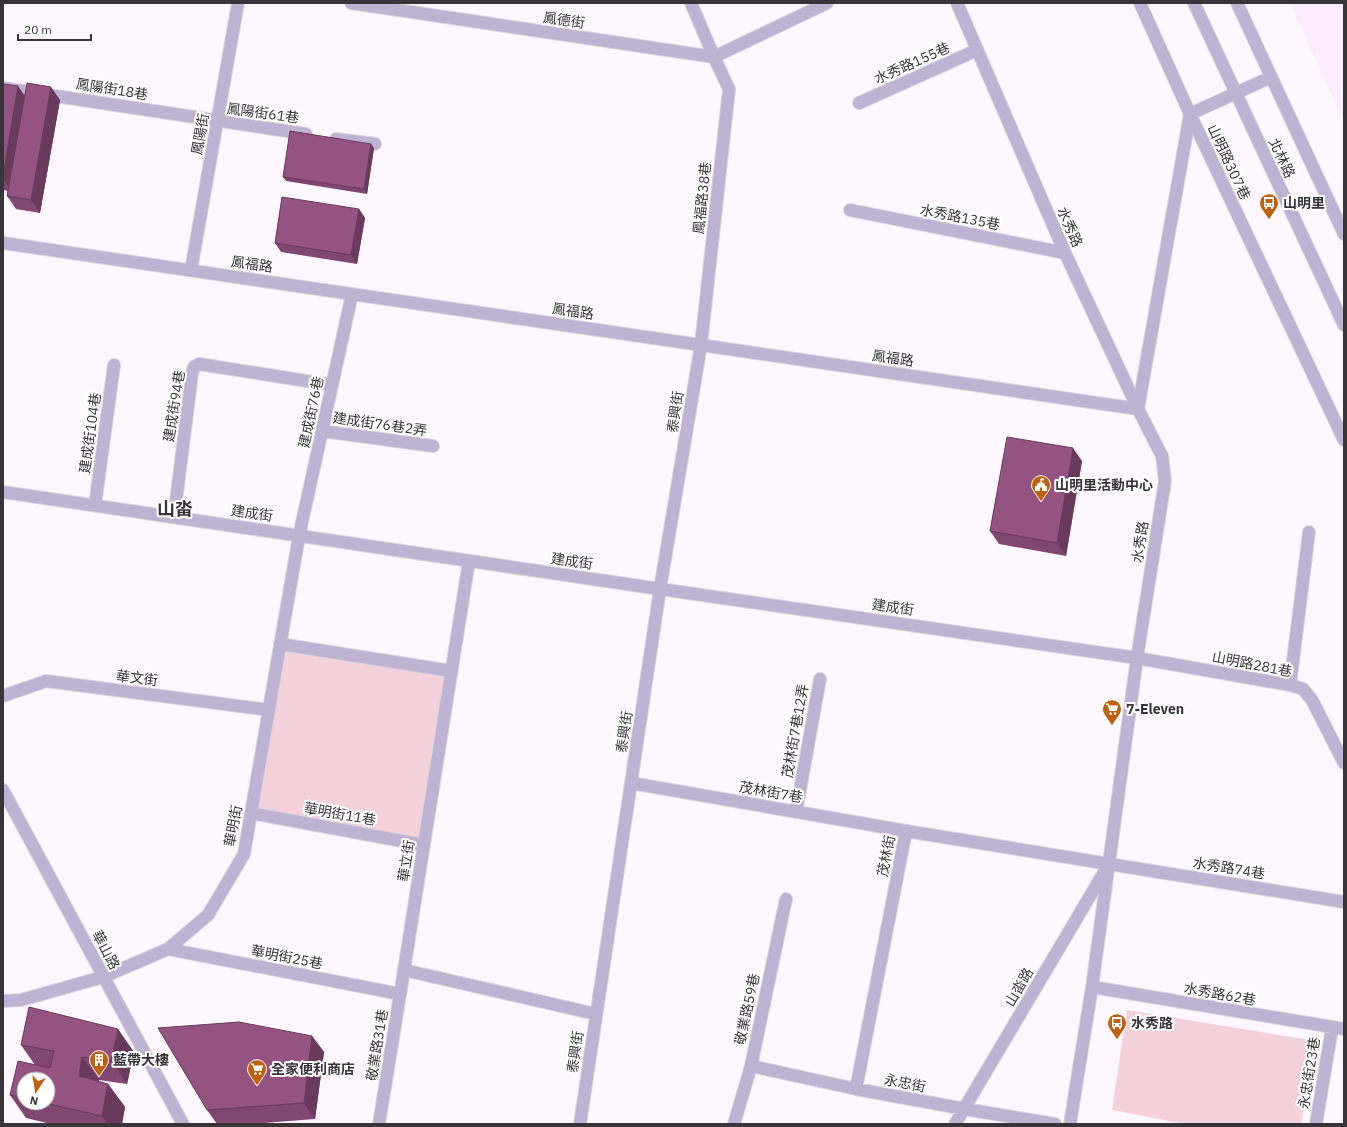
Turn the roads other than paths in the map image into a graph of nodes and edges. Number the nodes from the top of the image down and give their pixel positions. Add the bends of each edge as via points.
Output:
1 (238, 3) edge
2 (351, 3) edge
3 (691, 3) edge
4 (827, 3) edge
5 (957, 3) edge
6 (1140, 3) edge
7 (1194, 3) edge
8 (1237, 3) edge
9 (977, 50) junction
10 (714, 57) junction
11 (1271, 77) junction
12 (3, 88) edge
13 (1236, 94) junction
14 (859, 102) dead end
15 (1190, 114) junction
16 (217, 121) junction
17 (375, 144) dead end
18 (850, 210) dead end
19 (1344, 234) edge
20 (3, 243) edge
21 (1065, 253) junction
22 (191, 270) junction
23 (352, 294) junction
24 (1344, 325) edge
25 (701, 345) junction
26 (114, 365) dead end
27 (332, 385) junction
28 (1138, 408) junction
29 (322, 431) junction
30 (1344, 440) edge
31 (433, 446) dead end
32 (3, 492) edge
33 (95, 505) junction
34 (174, 517) junction
35 (1309, 532) dead end
36 (299, 536) junction
37 (468, 561) junction
38 (660, 589) junction
39 (280, 644) junction
40 (1137, 658) junction
41 (451, 671) junction
42 (820, 679) dead end
43 (1290, 685) junction
44 (3, 696) edge
45 (269, 710) junction
46 (1344, 762) edge
47 (631, 783) junction
48 (3, 790) edge
49 (796, 812) junction
50 (251, 813) junction
51 (906, 831) junction
52 (424, 844) junction
53 (1108, 864) junction
54 (786, 899) dead end
55 (1344, 902) edge
56 (168, 949) junction
57 (404, 970) junction
58 (103, 977) junction
59 (1092, 987) junction
60 (400, 994) junction
61 (3, 1001) edge
62 (596, 1014) junction
63 (1338, 1028) edge
64 (751, 1066) junction
65 (856, 1089) junction
66 (965, 1109) junction
67 (183, 1124) edge
68 (379, 1124) edge
69 (580, 1124) edge
70 (734, 1124) edge
71 (955, 1124) edge
72 (1055, 1124) edge
73 (1070, 1124) edge
74 (1316, 1124) edge

1 - 16 street, 鳳陽街
2 - 10 street, 鳳德街
3 - 10 street
4 - 10 street
5 - 9 street, 水秀路
6 - 15 street, 山明路307巷
7 - 13 street, 北林路
8 - 11 street, 北林路
9 - 14 street, 水秀路155巷
9 - 21 street, 水秀路
10 - 25 street, 鳳福路38巷 via 729,88
11 - 13 street
11 - 19 street, 北林路
12 - 16 street, 鳳陽街18巷
13 - 15 street
13 - 24 street, 北林路
15 - 28 street
15 - 30 street, 山明路307巷
16 - 17 street, 鳳陽街61巷
16 - 22 street, 鳳陽街
18 - 21 street, 水秀路135巷
20 - 22 street, 鳳福路
21 - 28 street, 水秀路
22 - 23 street, 鳳福路
23 - 25 street, 鳳福路
23 - 27 street, 建成街76巷
25 - 28 street, 鳳福路
25 - 38 street, 泰興街
26 - 33 street, 建成街104巷
27 - 29 street, 建成街76巷
27 - 34 street, 建成街94巷 via 199,364 194,367
28 - 40 street, 水秀路 via 1162,456 1165,481
29 - 31 street, 建成街76巷2弄
29 - 36 street, 建成街76巷
32 - 33 street, 建成街
33 - 34 street, 建成街
34 - 36 street, 建成街
35 - 43 street
36 - 37 street, 建成街
36 - 39 street, 華明街
37 - 38 street, 建成街
37 - 41 street, 華立街
38 - 40 street, 建成街
38 - 47 street, 泰興街
39 - 41 street
39 - 45 street, 華明街
40 - 43 street, 山明路281巷
40 - 53 street, 水秀路
41 - 52 street, 華立街
42 - 49 street, 茂林街7巷12弄
43 - 46 street, 山明路281巷 via 1303,690 1312,700
44 - 45 street, 華文街 via 46,681
45 - 50 street, 華明街
47 - 49 street, 茂林街7巷
47 - 62 street, 泰興街
48 - 58 street, 華山路
49 - 51 street, 茂林街7巷
50 - 52 street, 華明街11巷
50 - 56 street, 華明街 via 244,854 208,915
51 - 53 street, 茂林街
51 - 65 street, 茂林街
52 - 57 street, 華立街
53 - 55 street, 水秀路74巷
53 - 59 street, 水秀路
53 - 66 street, 山畓路
54 - 64 street, 敬業路59巷
56 - 58 street, 華明街
56 - 60 street, 華明街25巷
57 - 60 street, 敬業路31巷
57 - 62 street
58 - 61 street, 華明街 via 21,1000
58 - 67 street, 華山路
59 - 63 street, 水秀路62巷
59 - 73 street, 水秀路
60 - 68 street, 敬業路31巷
62 - 69 street, 泰興街
63 - 74 street, 永忠街23巷
64 - 65 street, 永忠街
64 - 70 street, 敬業路59巷
65 - 66 street, 永忠街
66 - 71 street, 山畓路
66 - 72 street, 永忠街

